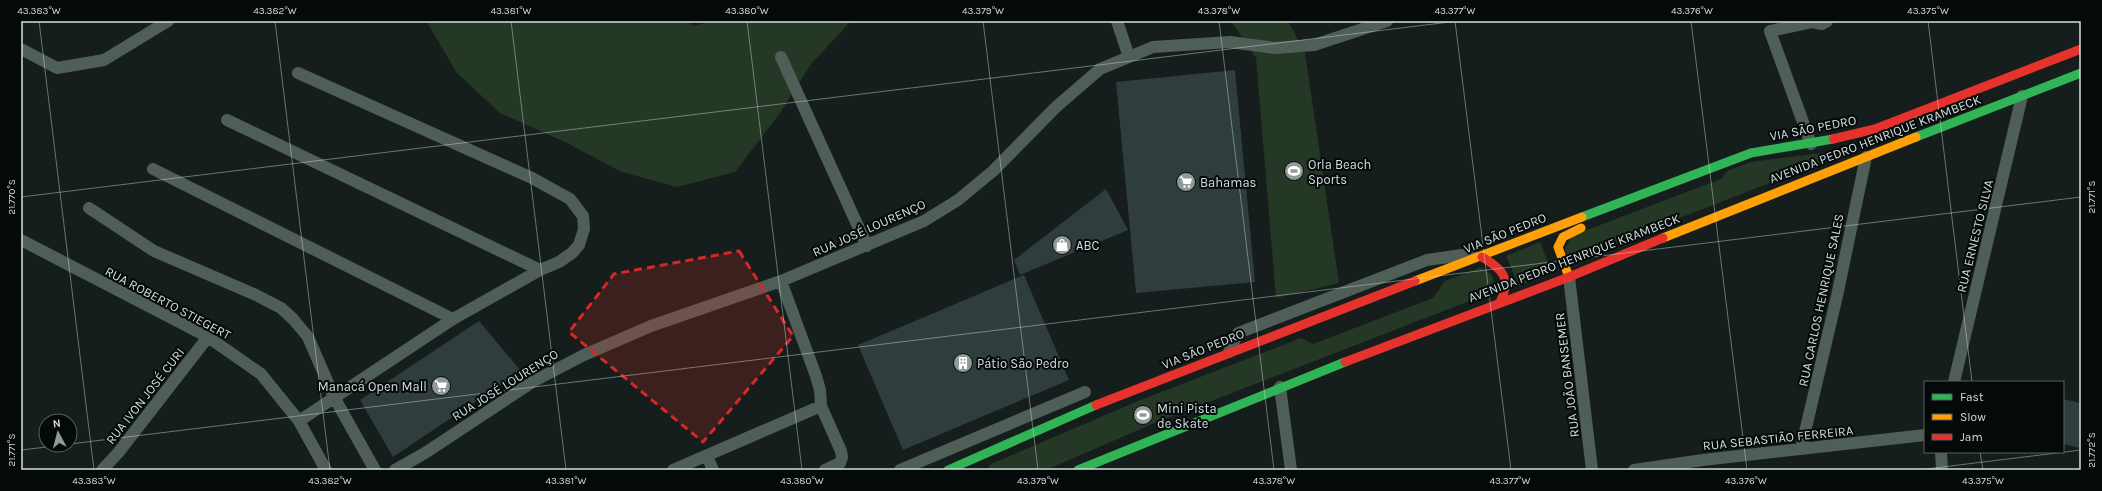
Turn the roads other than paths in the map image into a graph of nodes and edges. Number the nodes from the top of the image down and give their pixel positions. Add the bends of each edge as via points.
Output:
1 (168, 21) edge
2 (1117, 21) edge
3 (1387, 21) edge
4 (1827, 21) edge
5 (1807, 22) edge
6 (1768, 26) edge
7 (21, 49) edge
8 (2081, 49) edge
9 (781, 57) dead end
10 (1129, 57) junction
11 (298, 73) dead end
12 (2081, 73) edge
13 (2022, 96) junction
14 (227, 120) dead end
15 (1811, 144) junction
16 (1866, 157) junction
17 (1721, 165) junction
18 (153, 169) dead end
19 (89, 208) dead end
20 (21, 240) edge
21 (867, 246) junction
22 (1482, 257) junction
23 (540, 270) junction
24 (1569, 277) junction
25 (781, 281) junction
26 (1500, 302) junction
27 (453, 319) junction
28 (208, 337) junction
29 (1229, 352) joint
30 (1954, 381) edge
31 (1280, 387) junction
32 (1085, 392) dead end
33 (334, 397) junction
34 (821, 406) junction
35 (299, 421) junction
36 (1924, 435) edge
37 (1801, 449) junction
38 (1941, 453) edge
39 (707, 456) junction
40 (102, 470) edge
41 (326, 470) edge
42 (374, 470) edge
43 (395, 470) edge
44 (673, 470) edge
45 (713, 470) edge
46 (825, 470) edge
47 (900, 470) edge
48 (948, 470) edge
49 (1078, 470) edge
50 (1291, 470) edge
51 (1592, 470) edge
52 (1634, 470) edge
53 (1942, 470) edge

1 - 7 street via 104,60 57,68
2 - 10 street
3 - 10 street, RUA JOSÉ LOURENÇO via 1314,45 1275,48 1230,42 1153,47
4 - 5 street via 1822,24
5 - 6 street
6 - 15 street
8 - 15 main road, VIA SÃO PEDRO via 1875,129
9 - 21 street
10 - 21 street, RUA JOSÉ LOURENÇO via 1100,69 1056,107 993,171 958,200 924,220
11 - 23 street via 532,178 570,199 583,216 584,228 579,245 559,262
12 - 13 main road, AVENIDA PEDRO HENRIQUE KRAMBECK
13 - 16 main road, AVENIDA PEDRO HENRIQUE KRAMBECK
13 - 30 street, RUA ERNESTO SILVA
14 - 23 street
15 - 17 main road, VIA SÃO PEDRO via 1751,153
16 - 24 main road, AVENIDA PEDRO HENRIQUE KRAMBECK
16 - 37 street, RUA CARLOS HENRIQUE SALES
17 - 22 main road, VIA SÃO PEDRO
17 - 24 main road via 1710,176 1566,234 1558,241 1556,248
18 - 27 street
19 - 33 street via 154,251 281,308 308,337
20 - 28 street, RUA ROBERTO STIEGERT
21 - 25 street, RUA JOSÉ LOURENÇO
22 - 26 main road via 1495,264 1505,279 1505,295
22 - 29 street via 1462,255 1427,260 1238,333
23 - 27 street
24 - 26 main road, AVENIDA PEDRO HENRIQUE KRAMBECK
24 - 51 street, RUA JOÃO BANSEMER
25 - 34 street via 816,376
25 - 43 street, RUA JOSÉ LOURENÇO via 651,326 584,355 534,381
26 - 31 main road, AVENIDA PEDRO HENRIQUE KRAMBECK
27 - 33 street
28 - 35 street, RUA ROBERTO STIEGERT via 261,374
28 - 40 street, RUA IVON JOSÉ CURI
29 - 48 main road, VIA SÃO PEDRO
31 - 49 main road, AVENIDA PEDRO HENRIQUE KRAMBECK
31 - 50 street
32 - 47 street
33 - 35 street
33 - 42 street
34 - 39 street
34 - 46 street via 842,457 840,463
35 - 41 street, RUA ROBERTO STIEGERT
36 - 37 street, RUA SEBASTIÃO FERREIRA
37 - 52 street, RUA SEBASTIÃO FERREIRA
38 - 53 street
39 - 44 street
39 - 45 street

